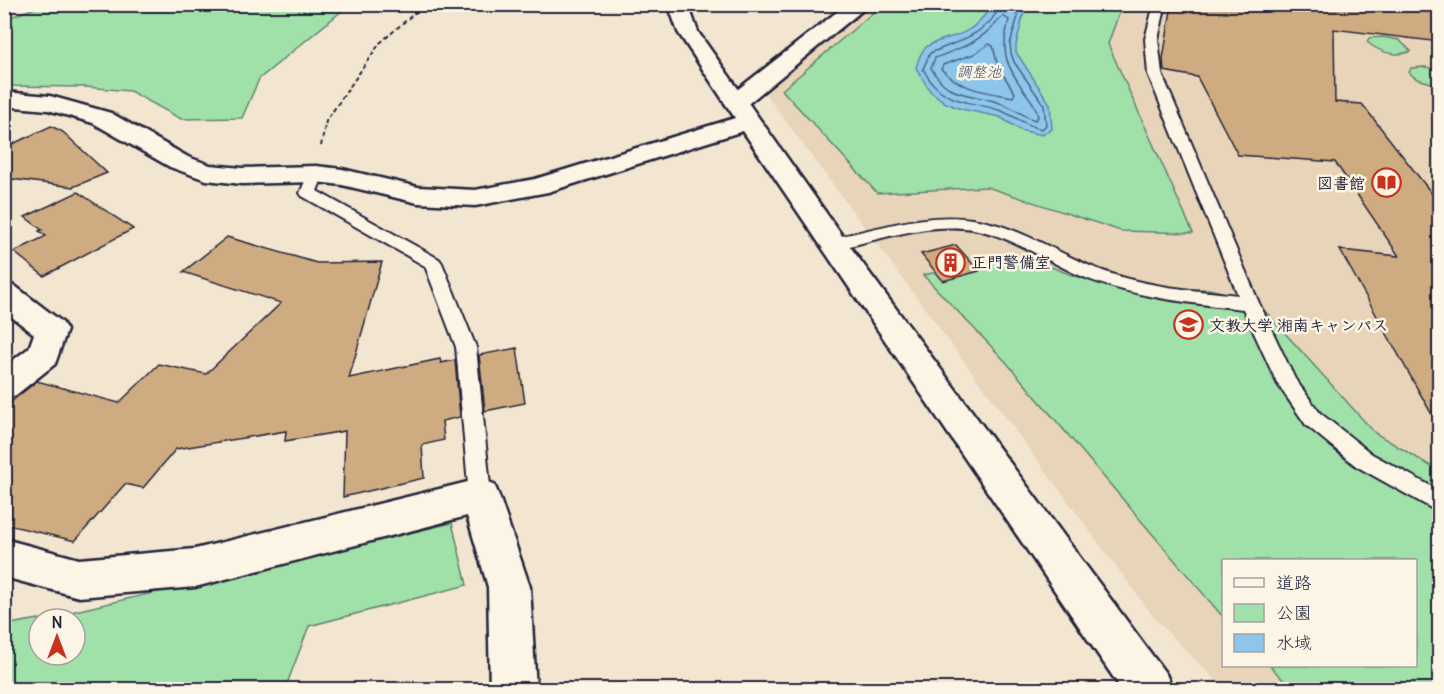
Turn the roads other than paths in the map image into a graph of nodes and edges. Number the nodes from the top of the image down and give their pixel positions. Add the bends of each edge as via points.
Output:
1 (678, 4) edge
2 (860, 4) edge
3 (1160, 4) edge
4 (4, 99) edge
5 (743, 112) junction
6 (316, 174) junction
7 (833, 244) junction
8 (4, 294) edge
9 (1250, 303) junction
10 (4, 386) edge
11 (480, 496) junction
12 (1440, 503) edge
13 (4, 558) edge
14 (513, 690) edge
15 (1150, 690) edge

1 - 5 street via 688,32
2 - 5 street
3 - 9 lane via 1150,41 1155,74
4 - 6 street via 50,103 102,118 180,162 206,172 242,176
5 - 6 street via 539,186 476,198 418,195
5 - 7 street
6 - 11 lane via 308,193 433,263 466,347
7 - 9 lane via 937,223 971,224 1003,233 1097,276 1142,290
7 - 15 street
8 - 10 street via 51,330 43,355
9 - 12 lane via 1287,383 1313,419 1364,460
11 - 13 street via 195,568 79,578
11 - 14 street via 509,587

